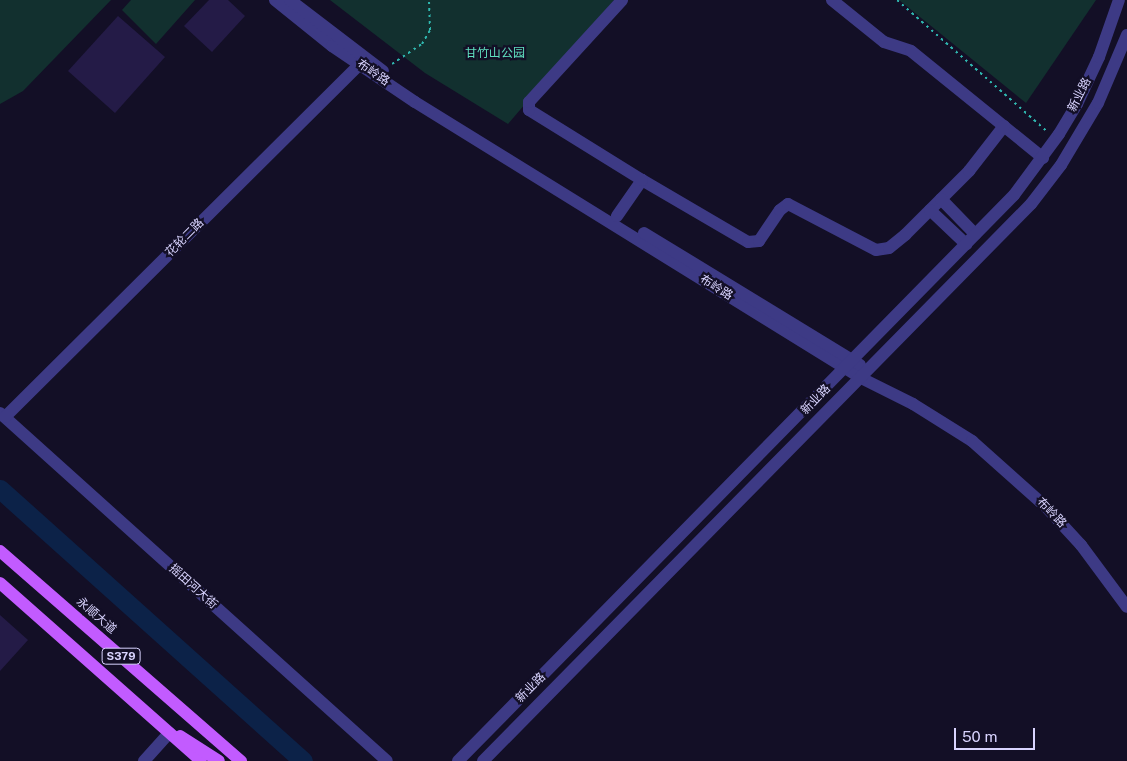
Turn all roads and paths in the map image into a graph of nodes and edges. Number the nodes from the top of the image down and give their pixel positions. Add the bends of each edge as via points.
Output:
1 (276, 0) edge
2 (290, 0) edge
3 (429, 0) edge
4 (622, 0) edge
5 (832, 0) edge
6 (897, 0) edge
7 (1119, 0) edge
8 (1127, 35) edge
9 (363, 62) junction
10 (386, 73) junction
11 (1004, 126) junction
12 (1056, 139) junction
13 (1042, 158) junction
14 (642, 180) junction
15 (941, 199) junction
16 (930, 210) junction
17 (617, 216) junction
18 (976, 234) junction
19 (966, 244) junction
20 (850, 365) junction
21 (864, 374) junction
22 (2, 415) edge
23 (0, 551) edge
24 (0, 582) edge
25 (1127, 608) edge
26 (158, 724) junction
27 (169, 733) junction
28 (144, 761) edge
29 (201, 761) edge
30 (219, 761) edge
31 (241, 761) edge
32 (387, 761) edge
33 (458, 761) edge
34 (483, 761) edge

1 - 9 street, 布岭路
2 - 9 street, 布岭路
3 - 10 path via 430,30 422,44 401,56
4 - 14 street via 529,102 529,110
5 - 11 street via 884,42 911,51
6 - 12 path
7 - 12 street, 新业路 via 1088,82
8 - 21 street, 新业路 via 1098,103 1046,185
9 - 10 street, 布岭路
9 - 20 street, 布岭路
9 - 22 street, 花轮二路
10 - 17 street, 布岭路
11 - 13 street
11 - 15 street via 969,171
12 - 13 street, 新业路
13 - 18 street, 新业路 via 1014,195
14 - 16 street via 748,242 759,241 780,210 788,204 876,250 889,248
14 - 17 street
15 - 16 street
15 - 18 street
16 - 19 street
17 - 20 street, 布岭路
18 - 19 street, 新业路
19 - 20 street, 新业路
20 - 21 street, 布岭路
20 - 33 street, 新业路
21 - 25 street, 布岭路 via 972,441 1014,475 1081,545
21 - 34 street, 新业路
22 - 32 street, 摇田河大街
23 - 31 main road, 永顺大道 / S379
24 - 26 main road, S379
26 - 27 main road, S379
26 - 30 main road
27 - 28 street
27 - 29 main road, S379

